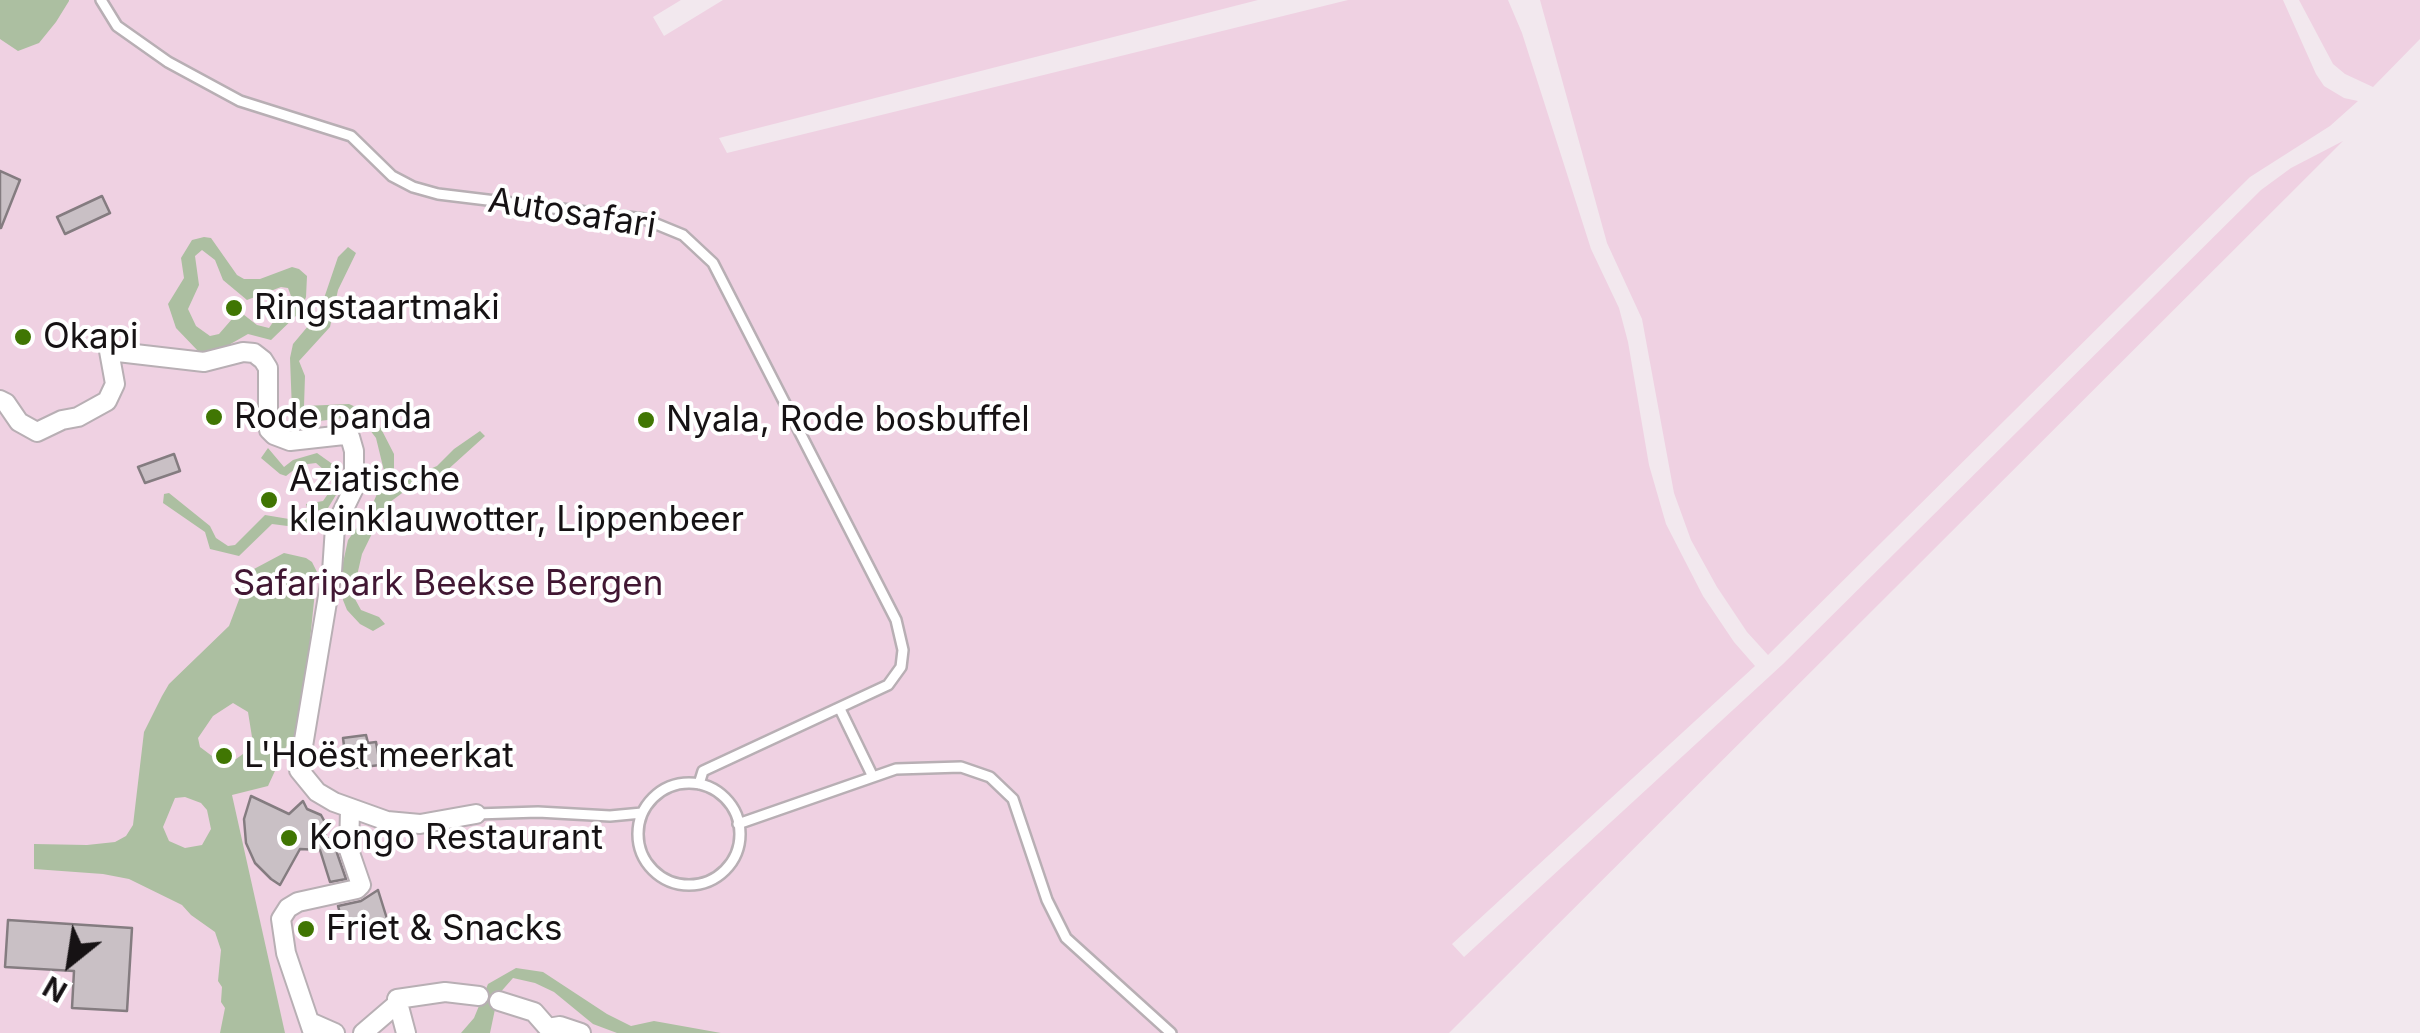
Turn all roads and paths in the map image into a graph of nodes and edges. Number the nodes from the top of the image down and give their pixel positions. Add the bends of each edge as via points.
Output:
1 (101, 0) edge
2 (0, 400) edge
3 (840, 709) junction
4 (873, 777) junction
5 (699, 784) junction
6 (350, 810) junction
7 (642, 812) junction
8 (476, 814) joint
9 (738, 824) junction
10 (479, 996) dead end
11 (499, 1001) dead end
12 (398, 1003) junction
13 (311, 1028) edge
14 (334, 1033) edge
15 (364, 1033) edge
16 (406, 1033) edge
17 (581, 1033) edge
18 (1172, 1033) edge

1 - 3 lane, Autosafari via 127,35 188,74 256,107 351,136 413,187 644,219 694,243 720,272 896,620 901,667 888,685
2 - 6 street via 37,432 107,401 116,384 109,352 204,362 254,353 268,368 274,435 290,441 350,437 354,488 335,527 299,763 317,792
3 - 4 lane
3 - 5 lane via 702,771
4 - 9 lane
4 - 18 lane via 896,769 961,767 1001,784 1020,814 1066,938
5 - 7 lane via 664,790
5 - 9 lane via 726,799
6 - 8 street via 405,824
6 - 13 street via 349,850 361,886 298,902 281,919
7 - 8 lane
7 - 9 lane via 638,838 644,860 682,885 724,870 737,850
10 - 12 street via 445,992
11 - 17 street via 534,1012 548,1028
12 - 15 street
12 - 16 street
13 - 14 street

